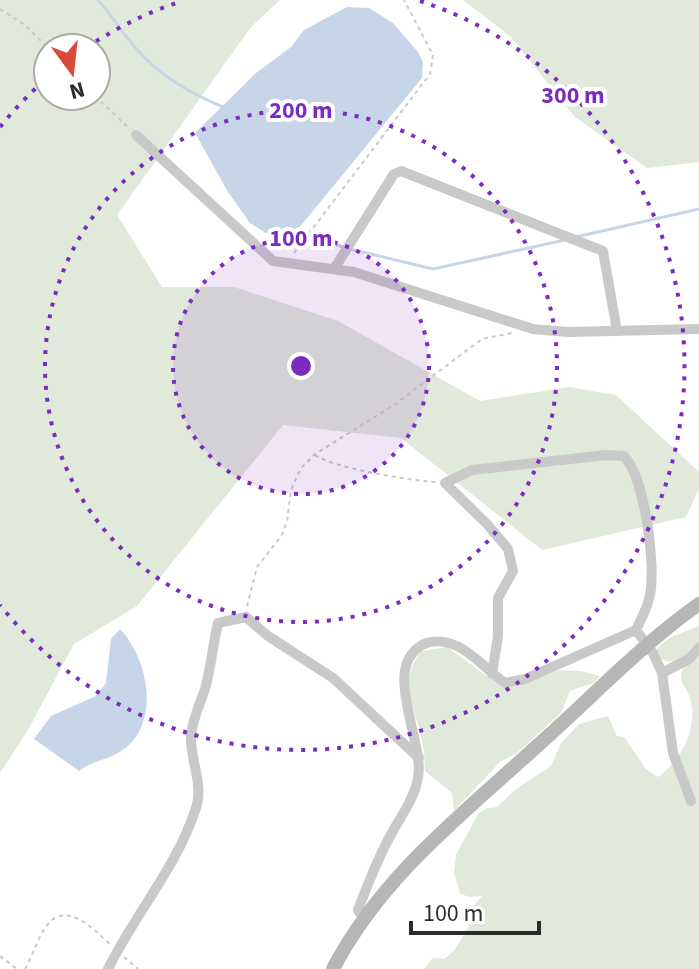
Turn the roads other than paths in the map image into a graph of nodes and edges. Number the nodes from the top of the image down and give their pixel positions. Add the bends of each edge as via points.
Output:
1 (136, 135) road end
2 (334, 269) junction
3 (699, 329) edge
4 (617, 331) junction
5 (699, 604) edge
6 (636, 630) junction
7 (647, 645) junction
8 (699, 648) edge
9 (662, 673) junction
10 (492, 674) junction
11 (419, 758) junction
12 (691, 801) dead end
13 (363, 918) junction
14 (108, 969) edge
15 (333, 969) edge

1 - 2 street via 263,255 286,264
2 - 4 street via 533,329
2 - 4 street via 394,174 401,171 603,251
3 - 4 street
5 - 7 street
6 - 7 street
6 - 10 street via 525,679 505,683
6 - 10 street via 650,595 649,533 638,482 624,456 472,470 445,483 508,549 513,571 498,598
7 - 9 street
7 - 13 street via 408,864
8 - 9 street
9 - 12 street via 673,753
10 - 11 street via 445,641 418,647 404,683
11 - 13 street via 411,801 358,910
11 - 14 street via 333,678 246,617 218,623 191,732 200,793 196,809 174,860
13 - 15 street

